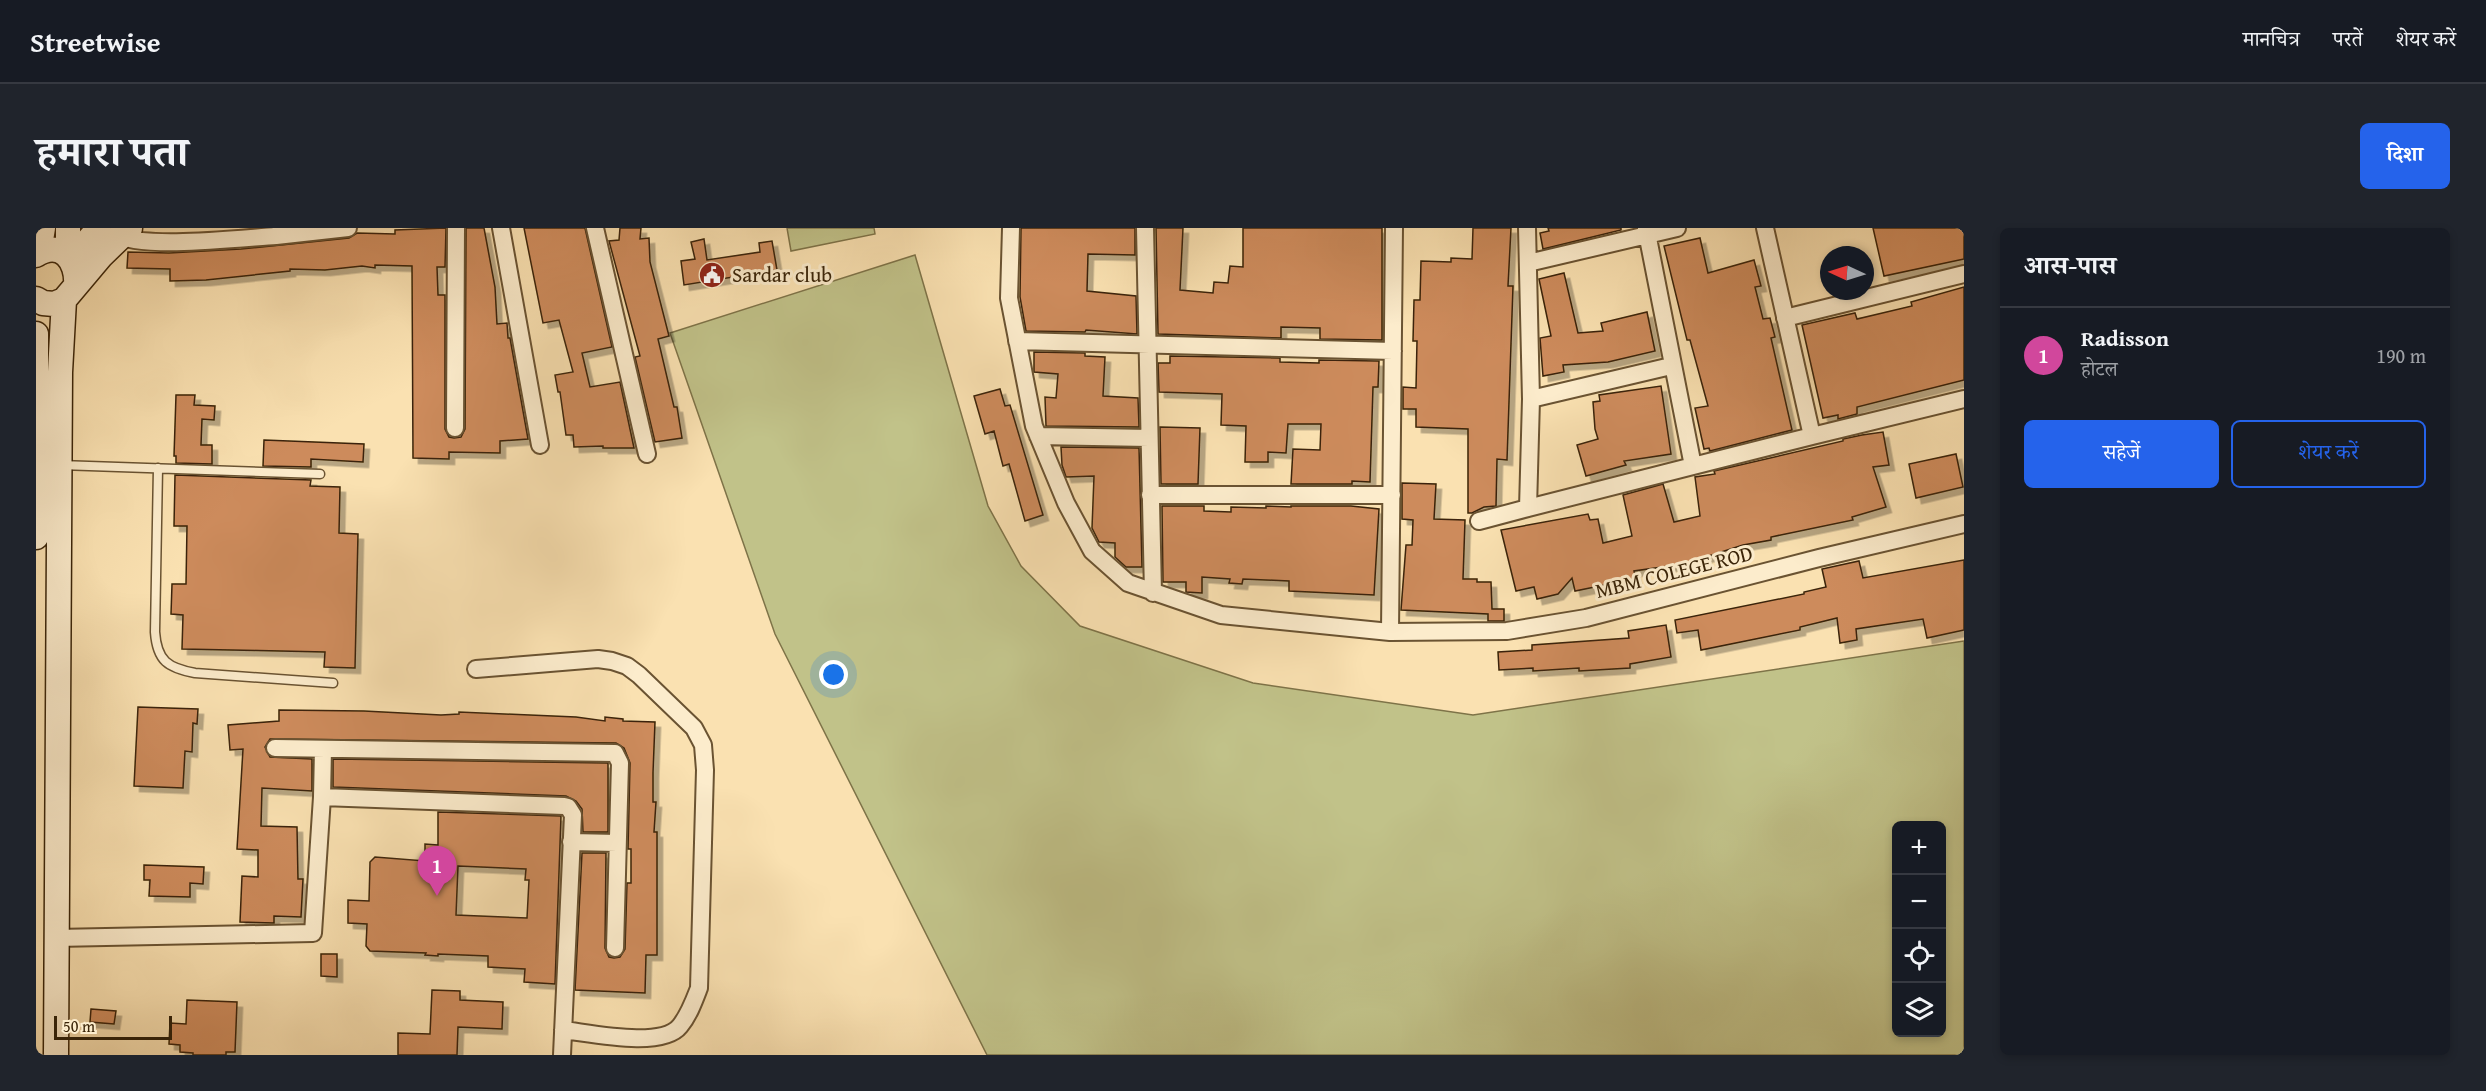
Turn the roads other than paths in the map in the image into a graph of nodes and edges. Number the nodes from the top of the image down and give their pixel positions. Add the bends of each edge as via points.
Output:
1 (43, 228) edge
2 (68, 228) edge
3 (348, 228) edge
4 (456, 228) edge
5 (501, 228) edge
6 (595, 228) edge
7 (1011, 228) edge
8 (1145, 228) edge
9 (1394, 228) edge
10 (1527, 228) edge
11 (1677, 228) edge
12 (1765, 228) edge
13 (114, 230) edge
14 (280, 232) edge
15 (1647, 232) edge
16 (37, 254) edge
17 (70, 258) junction
18 (1528, 263) junction
19 (1964, 274) edge
20 (70, 292) junction
21 (36, 299) edge
22 (1785, 318) junction
23 (36, 334) edge
24 (1017, 341) junction
25 (1147, 343) junction
26 (1393, 351) junction
27 (1671, 366) junction
28 (1532, 399) junction
29 (1964, 399) edge
30 (455, 428) dead end
31 (1038, 436) junction
32 (1812, 436) junction
33 (1149, 438) junction
34 (540, 445) dead end
35 (647, 454) dead end
36 (60, 465) junction
37 (1693, 466) junction
38 (158, 468) junction
39 (321, 474) dead end
40 (1150, 495) junction
41 (1392, 495) junction
42 (1528, 508) junction
43 (1479, 520) dead end
44 (1964, 524) edge
45 (36, 537) edge
46 (1153, 593) junction
47 (1390, 632) junction
48 (476, 669) dead end
49 (333, 682) dead end
50 (275, 748) dead end
51 (323, 749) junction
52 (322, 797) junction
53 (571, 842) junction
54 (617, 843) junction
55 (56, 938) junction
56 (615, 948) dead end
57 (563, 1030) junction
58 (56, 1055) edge
59 (562, 1055) edge

1 - 16 main road
2 - 17 main road
3 - 14 street
4 - 30 street
5 - 34 street
6 - 35 street
7 - 24 street, MBM COLEGE ROD via 1010,298
8 - 25 street
9 - 26 street
10 - 18 street
11 - 15 street
12 - 22 street
13 - 14 street via 159,242
13 - 17 main road
13 - 20 main road
15 - 18 street
15 - 27 street
16 - 17 main road via 49,250
17 - 20 main road via 77,272
18 - 28 street
19 - 22 street
20 - 21 main road via 54,304
20 - 36 main road via 60,372
22 - 32 street
23 - 45 main road
24 - 25 street
24 - 31 street, MBM COLEGE ROD
25 - 26 street
25 - 33 street
26 - 41 street
27 - 28 street
27 - 37 street
28 - 42 street
29 - 32 street
31 - 33 street
31 - 46 street, MBM COLEGE ROD via 1066,503 1092,550 1128,583
32 - 37 street
33 - 40 street
36 - 38 lane
36 - 55 main road
37 - 42 street
38 - 39 lane
38 - 49 lane via 155,632 156,648 165,662 195,673
40 - 41 street
40 - 46 street
41 - 47 street
42 - 43 street
44 - 47 street, MBM COLEGE ROD via 1586,618 1507,631
46 - 47 street, MBM COLEGE ROD via 1221,615
48 - 57 street via 598,659 627,666 682,715 703,745 699,988 692,1005 679,1028 655,1038
50 - 51 street
51 - 52 street
51 - 54 street via 615,753 620,763
52 - 53 street via 564,806 573,815
52 - 55 street via 313,933
53 - 54 street
53 - 57 street
54 - 56 street
55 - 58 main road
57 - 59 street

